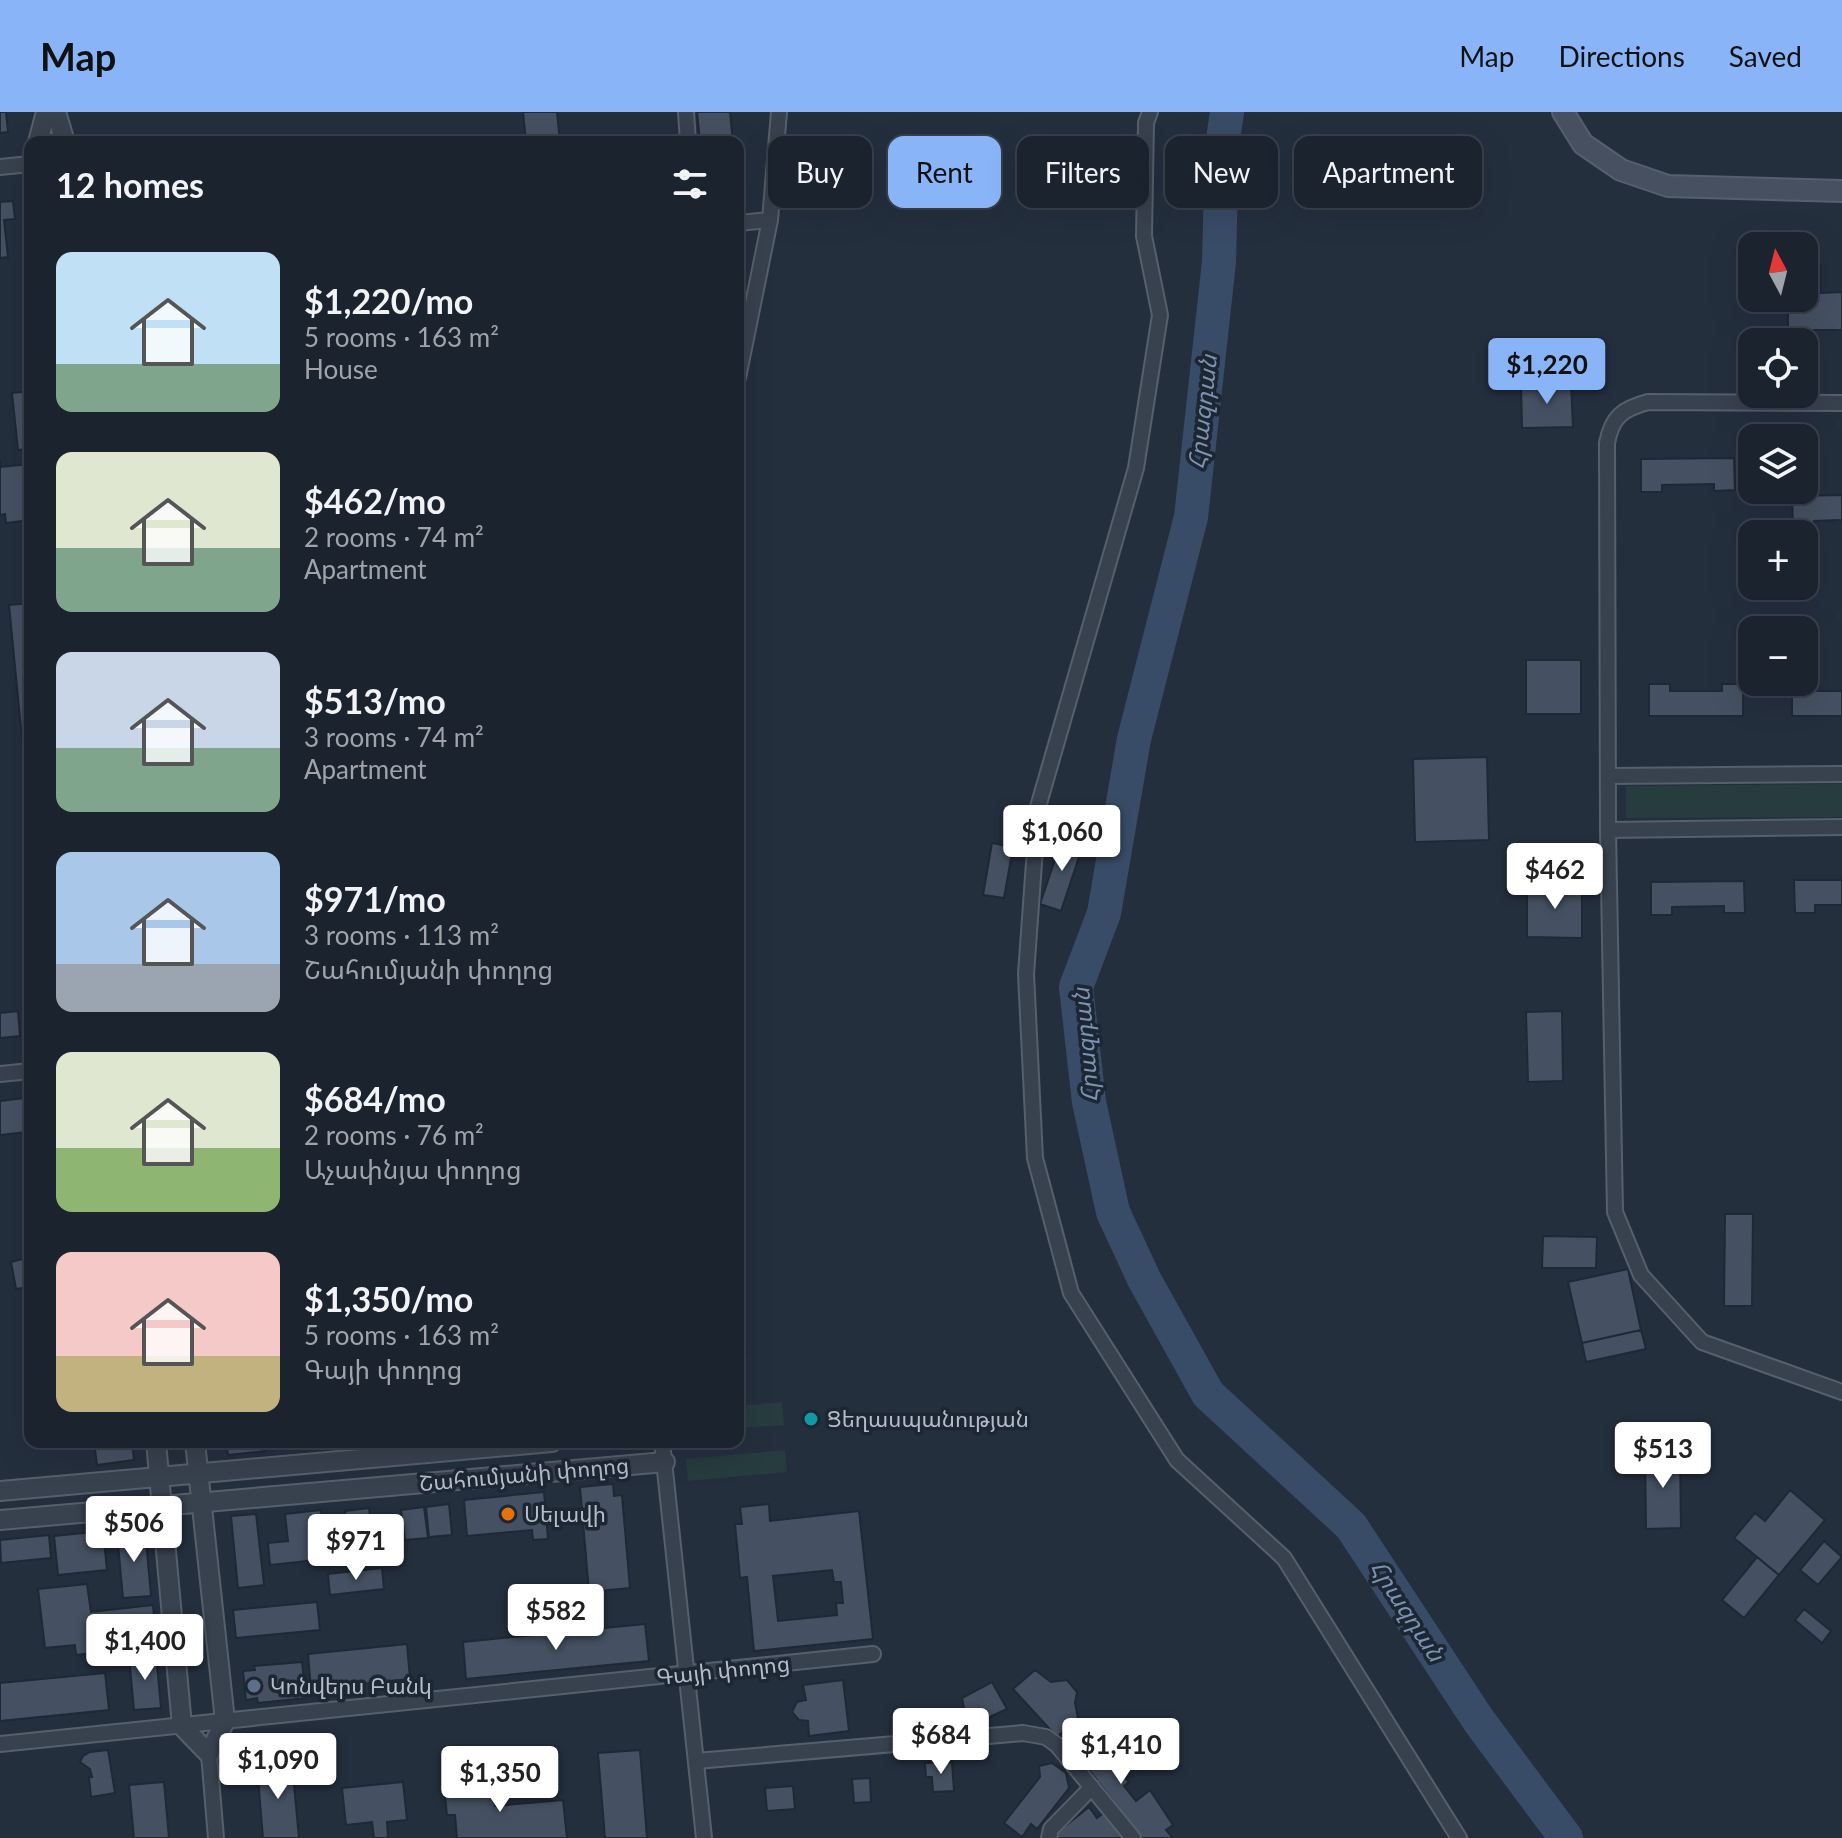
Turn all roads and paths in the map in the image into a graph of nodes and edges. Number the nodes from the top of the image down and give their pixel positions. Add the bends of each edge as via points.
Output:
1 (46, 112) edge
2 (56, 112) edge
3 (686, 112) edge
4 (779, 112) edge
5 (1150, 112) edge
6 (1563, 112) edge
7 (40, 136) edge
8 (63, 136) edge
9 (688, 136) edge
10 (24, 165) edge
11 (0, 167) edge
12 (1842, 191) edge
13 (770, 220) junction
14 (744, 222) edge
15 (744, 348) edge
16 (1842, 403) edge
17 (1842, 774) edge
18 (1608, 776) junction
19 (1842, 827) edge
20 (1608, 830) junction
21 (24, 1072) edge
22 (0, 1074) edge
23 (1842, 1392) edge
24 (157, 1448) edge
25 (196, 1448) edge
26 (483, 1448) edge
27 (663, 1448) edge
28 (665, 1462) junction
29 (198, 1473) junction
30 (159, 1477) junction
31 (0, 1491) edge
32 (201, 1502) junction
33 (162, 1506) junction
34 (0, 1520) edge
35 (873, 1654) dead end
36 (688, 1673) junction
37 (225, 1721) junction
38 (182, 1726) junction
39 (0, 1744) edge
40 (209, 1754) junction
41 (696, 1761) junction
42 (1092, 1787) junction
43 (216, 1838) edge
44 (704, 1838) edge
45 (1049, 1838) edge
46 (1133, 1838) edge
47 (1459, 1838) edge

1 - 7 street
2 - 8 street
3 - 9 street
4 - 13 street
5 - 47 street via 1144,236 1160,315 1136,468 1038,807 1026,974 1035,1158 1071,1293 1177,1460 1284,1558
6 - 12 main road via 1583,144 1621,170 1668,186
10 - 11 street
13 - 14 street
13 - 15 street
16 - 18 street via 1648,402 1619,413 1610,426
17 - 18 street
18 - 20 street
19 - 20 street
20 - 23 street via 1615,1212 1641,1275 1702,1342
21 - 22 street
24 - 30 street
25 - 29 street
26 - 29 street, Շահումյանի փողոց
27 - 28 street
28 - 32 street, Շահումյանի փողոց
28 - 36 street
29 - 30 street, Շահումյանի փողոց
29 - 32 street
30 - 31 street, Շահումյանի փողոց
30 - 33 street
32 - 33 street, Շահումյանի փողոց
32 - 37 street
33 - 34 street, Շահումյանի փողոց
33 - 38 street
35 - 36 street, Գայի փողոց
36 - 37 street, Գայի փողոց
36 - 41 street
37 - 38 street, Գայի փողոց
37 - 40 street
38 - 39 street, Գայի փողոց
38 - 40 street
40 - 43 street
41 - 42 street via 1023,1733 1057,1745
41 - 44 street
42 - 45 street via 1051,1829
42 - 46 street

